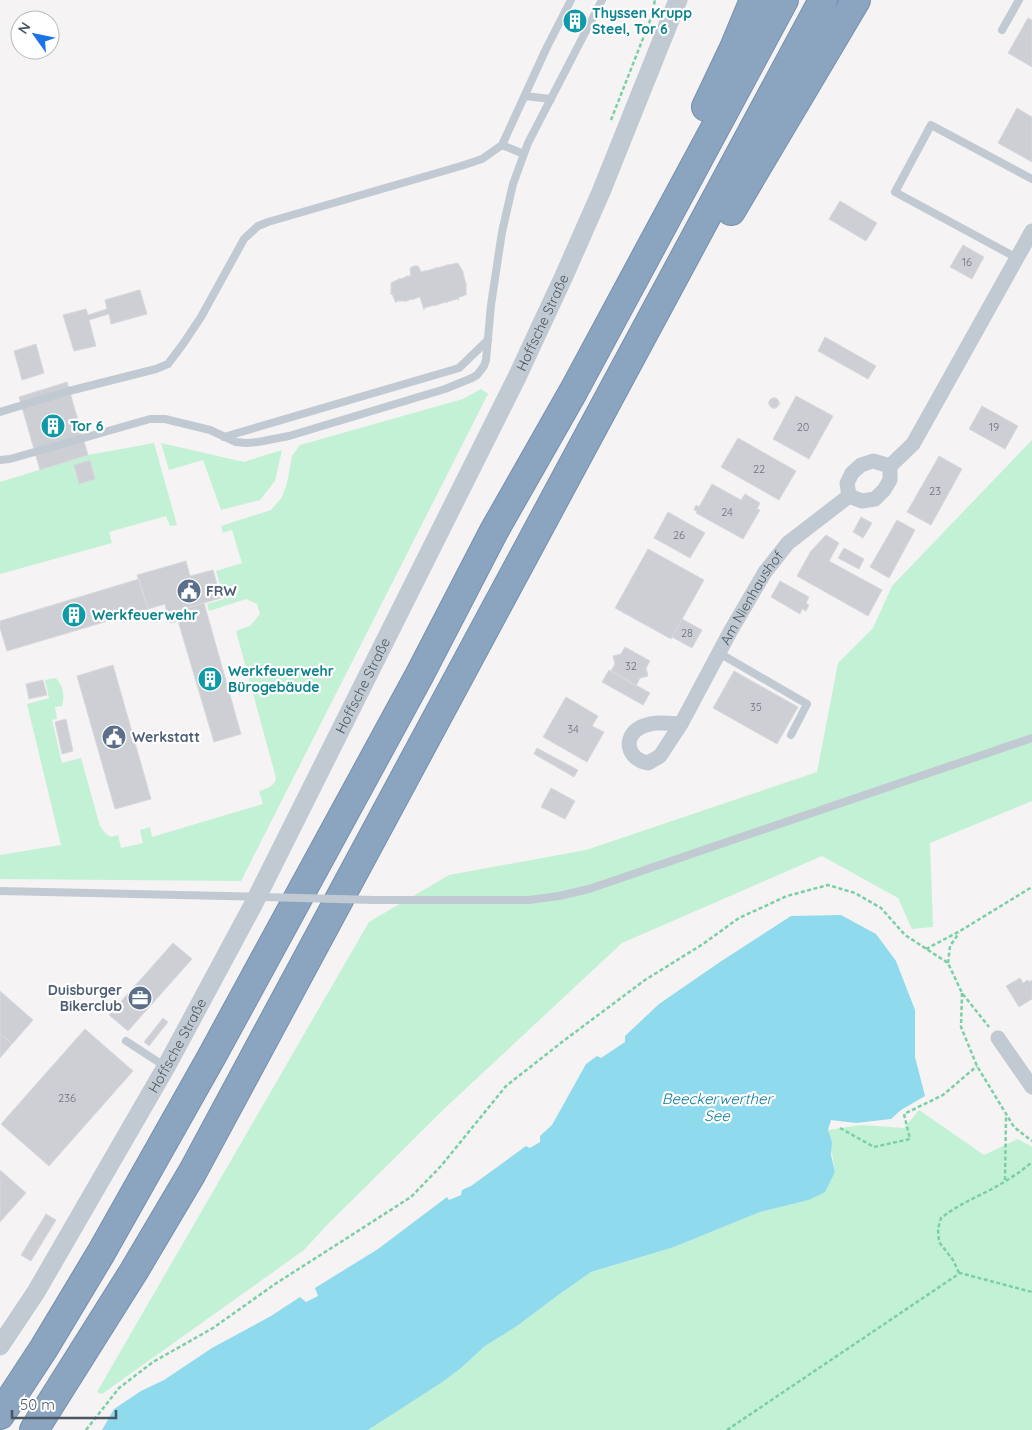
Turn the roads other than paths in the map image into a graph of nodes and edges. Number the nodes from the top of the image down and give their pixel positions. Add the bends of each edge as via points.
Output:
1 (571, 0) edge
2 (602, 0) edge
3 (678, 0) edge
4 (754, 0) edge
5 (784, 0) edge
6 (824, 0) edge
7 (856, 0) edge
8 (1019, 0) edge
9 (1002, 30) dead end
10 (525, 96) junction
11 (551, 99) junction
12 (502, 146) junction
13 (524, 154) junction
14 (1032, 179) edge
15 (669, 212) junction
16 (1032, 231) edge
17 (1017, 258) junction
18 (681, 266) junction
19 (488, 340) junction
20 (0, 412) edge
21 (224, 437) junction
22 (0, 460) edge
23 (890, 466) junction
24 (849, 496) junction
25 (719, 653) junction
26 (681, 724) dead end
27 (791, 735) dead end
28 (1032, 738) edge
29 (0, 891) edge
30 (998, 1038) road end
31 (126, 1041) dead end
32 (166, 1067) junction
33 (1032, 1087) edge
34 (0, 1346) edge
35 (0, 1415) edge
36 (34, 1430) edge

1 - 10 lane
2 - 11 lane
3 - 32 street, Hoffsche Straße via 600,192 517,377 256,898
4 - 15 highway via 706,108
5 - 15 highway
6 - 18 highway
7 - 18 highway via 726,220
8 - 9 lane
10 - 11 lane
10 - 12 lane
11 - 13 lane
12 - 13 lane
12 - 20 lane via 482,159 462,166 258,226 244,239 201,317 168,364
13 - 19 lane via 502,232
14 - 17 lane via 932,125 895,192
15 - 35 highway via 162,1146 87,1277
16 - 17 street
17 - 23 street via 913,444
18 - 36 highway via 192,1173
19 - 21 lane via 459,368
19 - 21 lane via 486,360 480,372 445,389 289,436 246,444
21 - 22 lane via 210,430 165,419 150,419
23 - 24 street via 890,480 875,499 862,501
23 - 24 street via 873,461 861,465 847,483
24 - 25 street, Am Nienhaushof via 788,543 765,572
25 - 26 street, Am Nienhaushof
25 - 27 lane via 807,704
28 - 29 lane, bridge via 589,889 559,896 529,900 374,900
30 - 33 street
31 - 32 lane
32 - 34 street, Hoffsche Straße via 36,1292

